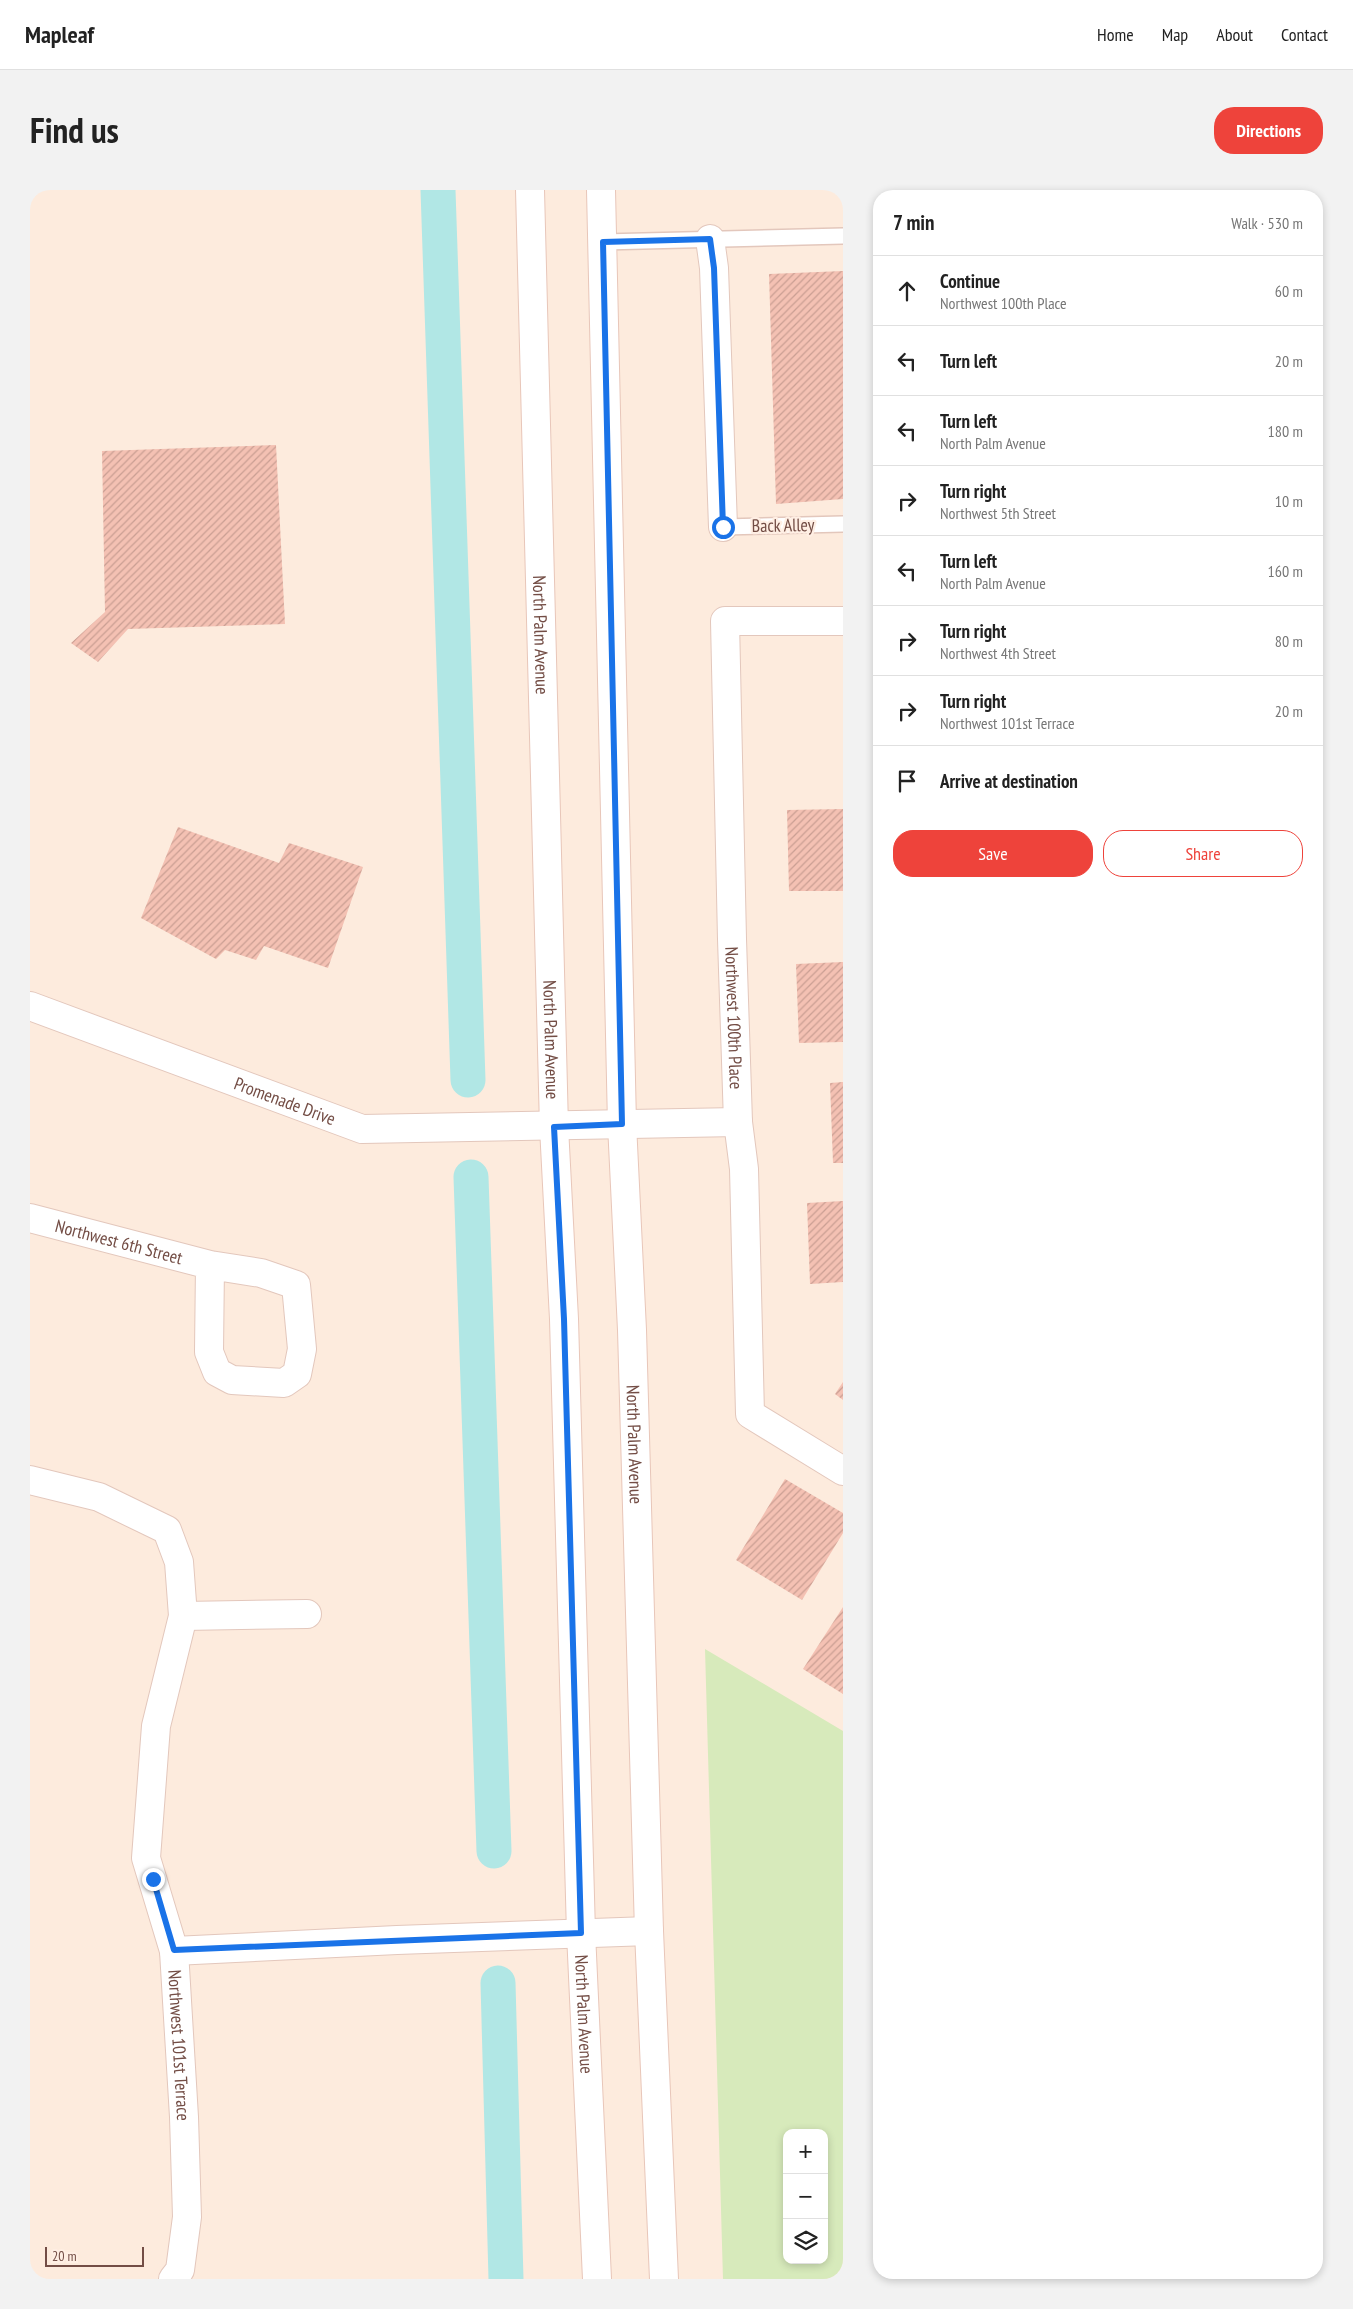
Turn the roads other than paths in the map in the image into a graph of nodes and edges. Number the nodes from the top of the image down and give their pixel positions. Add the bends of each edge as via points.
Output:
1 (530, 190) edge
2 (601, 190) edge
3 (843, 236) edge
4 (710, 239) junction
5 (603, 242) junction
6 (843, 524) edge
7 (723, 527) joint
8 (843, 620) edge
9 (30, 1006) edge
10 (738, 1122) junction
11 (622, 1124) junction
12 (554, 1127) junction
13 (30, 1218) edge
14 (210, 1266) junction
15 (843, 1472) edge
16 (30, 1480) edge
17 (307, 1614) dead end
18 (183, 1616) junction
19 (649, 1931) junction
20 (581, 1933) junction
21 (174, 1950) junction
22 (177, 2274) edge
23 (597, 2279) edge
24 (664, 2279) edge

1 - 12 main road, North Palm Avenue
2 - 5 main road, North Palm Avenue
3 - 4 lane
4 - 5 lane
4 - 7 main road via 714,268
5 - 11 main road, North Palm Avenue
6 - 7 lane, Back Alley
8 - 10 main road, Northwest 100th Place via 724,621
9 - 12 main road, Promenade Drive via 362,1129
10 - 11 main road, Promenade Drive
10 - 15 main road, Northwest 100th Place via 744,1169 750,1414
11 - 12 main road, Promenade Drive
11 - 19 main road, North Palm Avenue via 632,1330
12 - 20 main road, North Palm Avenue via 565,1329
13 - 14 main road, Northwest 6th Street
14 - 14 main road, Northwest 6th Street via 261,1273 296,1285 302,1349 297,1374 284,1383 232,1380 217,1372 209,1352
16 - 18 main road, Northwest 101st Terrace via 99,1498 167,1530 179,1562
17 - 18 main road
18 - 21 main road, Northwest 101st Terrace via 156,1726 146,1858
19 - 20 main road
19 - 24 main road, North Palm Avenue
20 - 21 main road
20 - 23 main road, North Palm Avenue
21 - 22 main road, Northwest 101st Terrace via 187,2217

